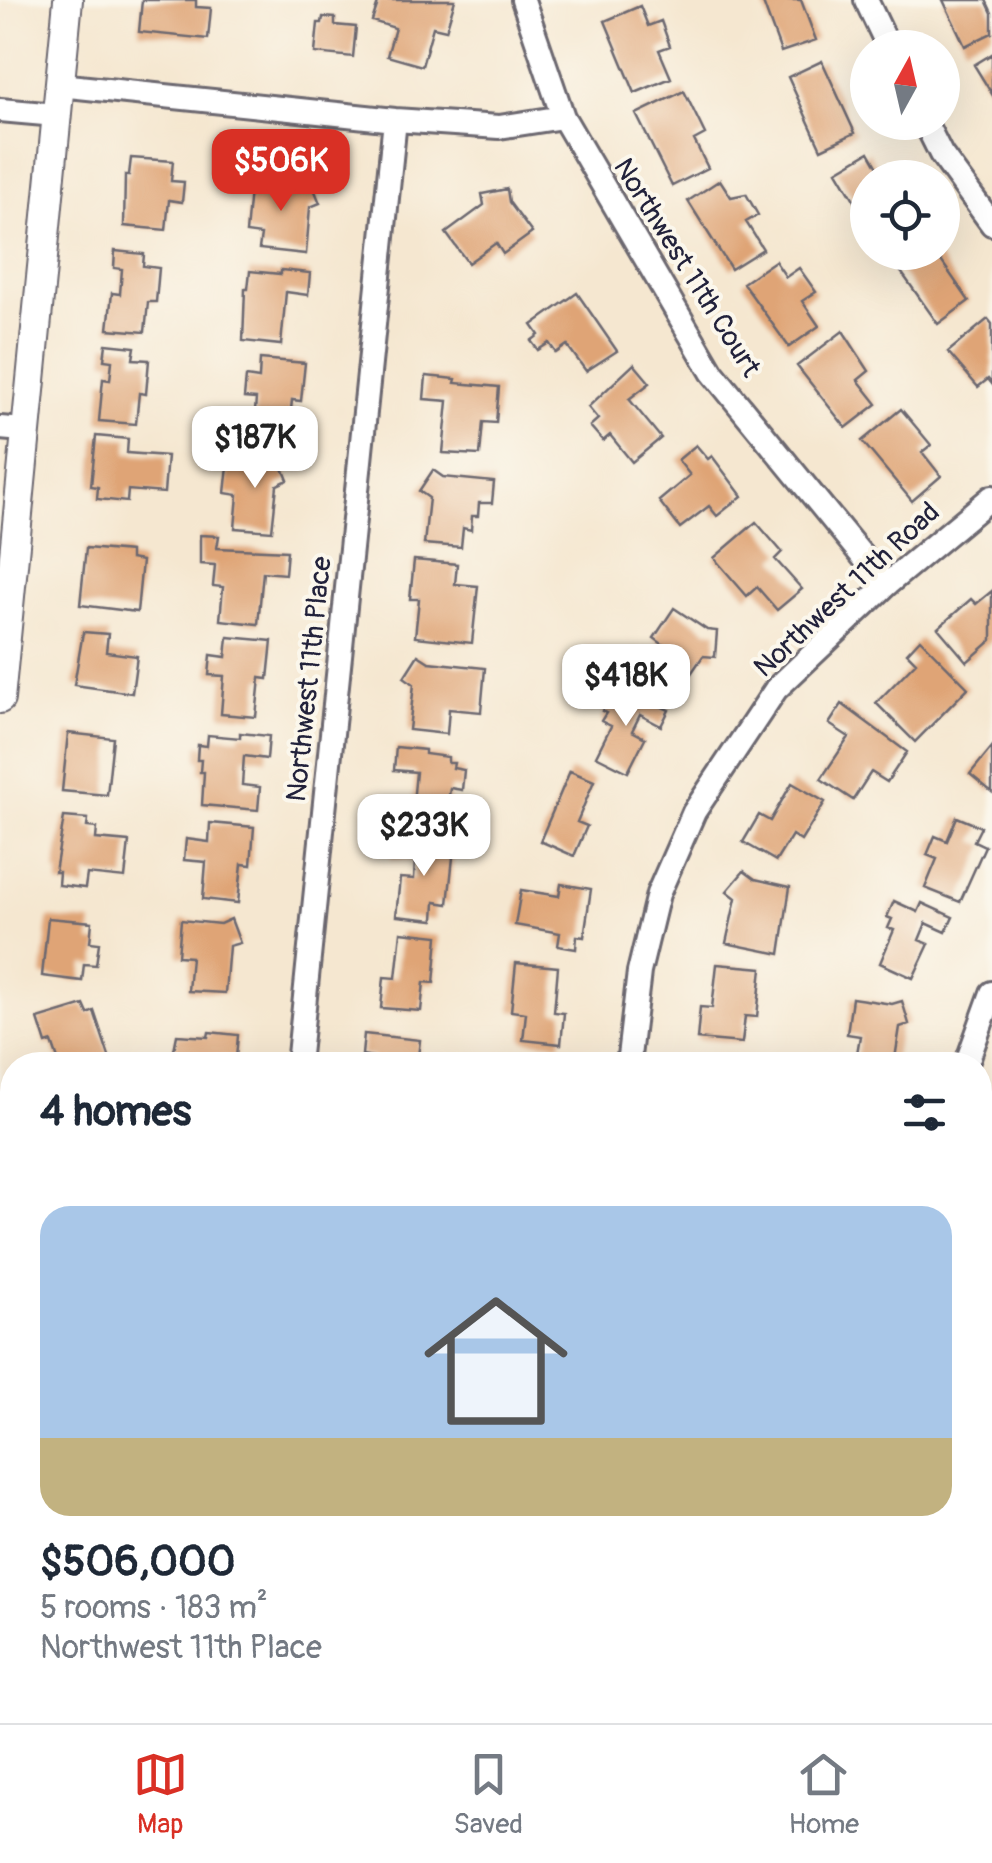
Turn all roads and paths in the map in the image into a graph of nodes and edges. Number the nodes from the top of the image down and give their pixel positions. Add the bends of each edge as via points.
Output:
1 (68, 0) edge
2 (523, 0) edge
3 (866, 0) edge
4 (880, 30) edge
5 (59, 85) junction
6 (0, 110) edge
7 (56, 115) junction
8 (563, 117) junction
9 (396, 120) junction
10 (933, 140) edge
11 (992, 224) edge
12 (12, 429) edge
13 (992, 496) edge
14 (886, 585) junction
15 (0, 699) edge
16 (992, 993) edge
17 (299, 1052) edge
18 (630, 1052) edge
19 (971, 1052) edge

1 - 5 street
2 - 8 street, Northwest 11th Court
3 - 4 street
5 - 7 street
5 - 9 street
6 - 7 street
7 - 12 street
8 - 9 street via 499,127
8 - 14 street, Northwest 11th Court via 712,372
9 - 17 street, Northwest 11th Place
10 - 11 street
12 - 15 street
13 - 14 street, Northwest 11th Road
14 - 18 street, Northwest 11th Road via 776,689 694,812 658,894
16 - 19 street

